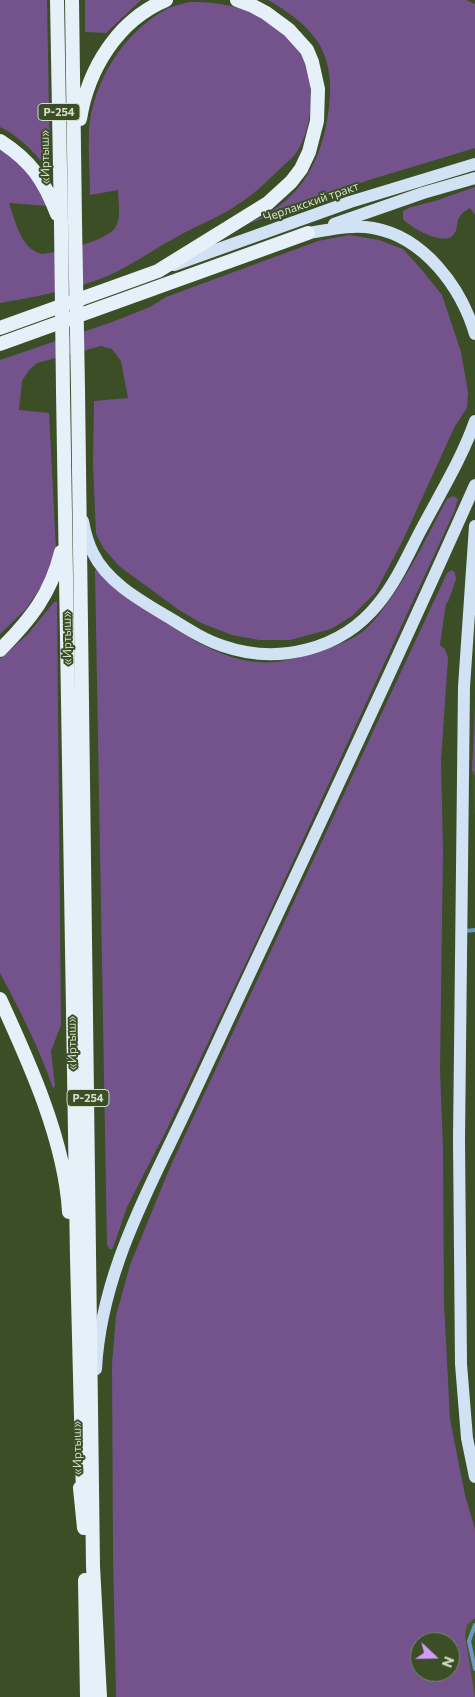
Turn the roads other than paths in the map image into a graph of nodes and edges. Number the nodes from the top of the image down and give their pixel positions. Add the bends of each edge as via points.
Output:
1 (57, 0) edge
2 (72, 0) edge
3 (166, 0) edge
4 (237, 0) edge
5 (0, 141) edge
6 (475, 164) edge
7 (75, 177) junction
8 (475, 178) edge
9 (61, 224) junction
10 (308, 233) junction
11 (158, 271) junction
12 (38, 314) junction
13 (0, 322) edge
14 (0, 328) edge
15 (475, 334) edge
16 (0, 344) edge
17 (475, 421) edge
18 (475, 485) edge
19 (80, 498) junction
20 (65, 514) junction
21 (475, 526) edge
22 (0, 650) edge
23 (475, 930) edge
24 (462, 931) junction
25 (0, 999) edge
26 (475, 1477) edge
27 (84, 1528) junction
28 (93, 1566) junction
29 (475, 1625) edge
30 (475, 1669) edge
31 (88, 1697) edge
32 (100, 1697) edge

1 - 9 highway, «Иртыш» / Р-254
2 - 7 highway, Р-254
3 - 7 highway via 129,24 95,71 83,101
4 - 11 highway via 279,22 307,50 318,89 313,138 301,168 280,192 251,215
5 - 9 highway via 20,155 40,178
6 - 11 main road, Черлакский тракт via 350,202
7 - 19 highway, «Иртыш» / Р-254, bridge
8 - 10 main road
9 - 20 highway, «Иртыш» / Р-254, bridge
10 - 15 main road via 373,228 403,240 429,259 453,286
10 - 16 highway
11 - 12 highway
12 - 13 highway
12 - 14 highway
17 - 19 main road via 397,575 378,604 338,638 293,652 260,654 225,646 196,634 140,600 106,572 93,553
18 - 28 main road via 136,1215 114,1275 101,1322 97,1360
19 - 28 highway, «Иртыш» / Р-254
20 - 22 highway via 62,548 51,584 29,619
20 - 27 highway, «Иртыш» / Р-254
21 - 24 main road via 464,687
23 - 24 lane
24 - 26 main road via 459,1139 461,1364 467,1438
25 - 27 highway via 44,1104 57,1147 69,1209 74,1413
27 - 31 highway, «Иртыш» / Р-254
28 - 32 highway, «Иртыш» / Р-254
29 - 30 lane via 469,1641

